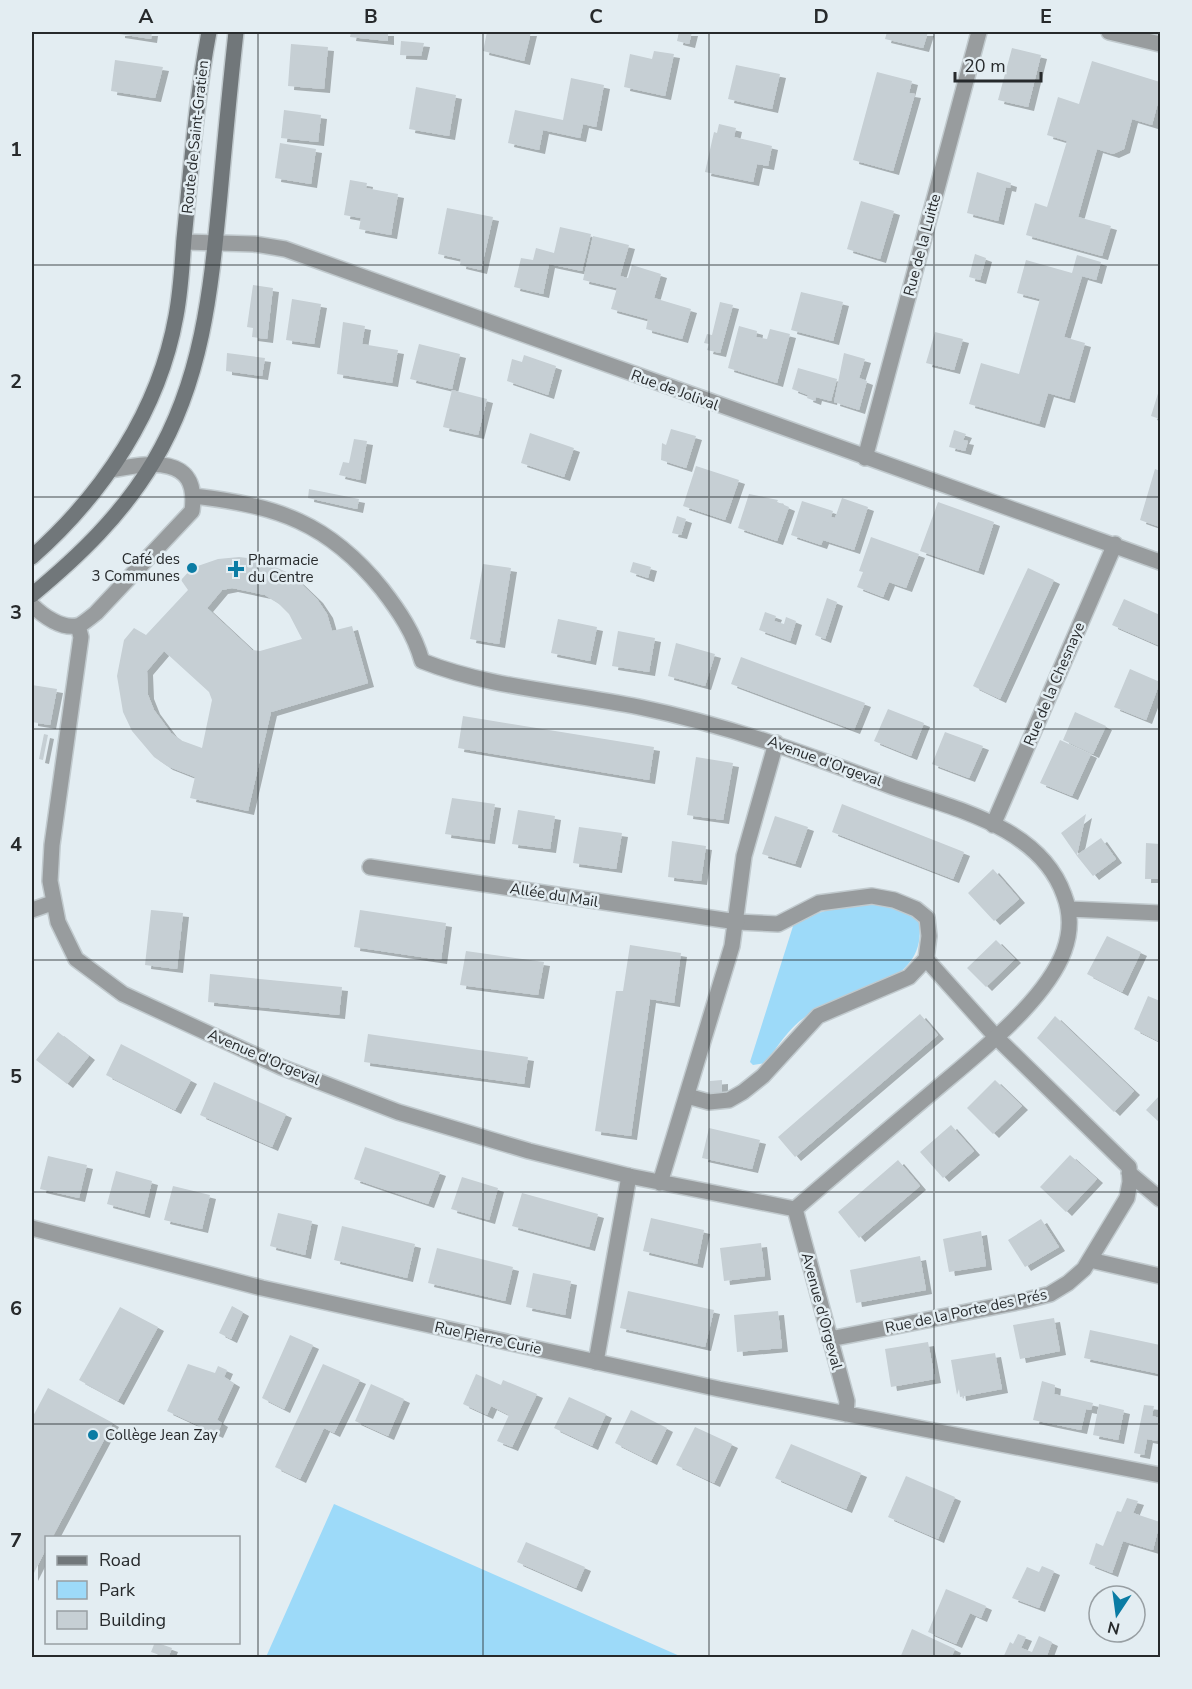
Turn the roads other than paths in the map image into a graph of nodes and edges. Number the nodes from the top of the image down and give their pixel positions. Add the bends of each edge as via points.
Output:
1 (209, 32) edge
2 (236, 32) edge
3 (979, 32) edge
4 (1109, 32) edge
5 (1161, 44) edge
6 (184, 242) junction
7 (216, 243) junction
8 (865, 459) junction
9 (153, 463) junction
10 (111, 470) junction
11 (194, 496) junction
12 (1115, 544) junction
13 (32, 557) edge
14 (1161, 562) edge
15 (32, 595) edge
16 (32, 605) edge
17 (78, 626) junction
18 (776, 743) junction
19 (993, 825) junction
20 (370, 867) dead end
21 (52, 903) junction
22 (1069, 909) junction
23 (32, 910) edge
24 (1161, 913) edge
25 (737, 922) junction
26 (926, 958) junction
27 (996, 1037) junction
28 (687, 1096) junction
29 (1130, 1173) junction
30 (629, 1176) junction
31 (660, 1183) junction
32 (1161, 1199) edge
33 (795, 1209) junction
34 (32, 1228) edge
35 (1090, 1260) junction
36 (1161, 1276) edge
37 (830, 1339) junction
38 (596, 1362) junction
39 (846, 1414) junction
40 (1161, 1475) edge

1 - 6 main road, Route de Saint-Gratien via 202,65
2 - 7 main road, Route de Saint-Gratien
3 - 8 street, Rue de la Luitte
4 - 5 street
6 - 7 street, Rue de Jolival
6 - 10 main road, Route de Saint-Gratien via 170,345 142,414
7 - 8 street, Rue de Jolival via 285,249
7 - 9 main road, Route de Saint-Gratien via 203,337 195,366 186,395
8 - 12 street, Rue de Jolival
9 - 10 street
9 - 11 street via 176,468 189,480
9 - 15 main road, Route de Saint-Gratien via 97,537
10 - 13 main road, Route de Saint-Gratien via 76,515
11 - 17 street via 192,511 96,613
11 - 18 street, Avenue d'Orgeval via 277,511 313,526 344,548 394,604 416,640 422,661 470,677 703,721
12 - 14 street, Rue de Jolival
12 - 19 street, Rue de la Chesnaye
16 - 17 street via 42,616 63,625
17 - 21 street, Avenue d'Orgeval via 81,637 52,844
18 - 19 street, Avenue d'Orgeval
18 - 25 street via 744,856
19 - 22 street, Avenue d'Orgeval via 1026,842 1043,858 1058,878
20 - 25 street, Allée du Mail
21 - 23 street
21 - 30 street, Avenue d'Orgeval via 76,959 123,994 281,1067 398,1112
22 - 24 street
22 - 27 street, Avenue d'Orgeval via 1064,951 1049,980
25 - 26 street, Allée du Mail via 778,924 819,903 845,898 872,896 894,900 927,918
25 - 28 street
26 - 27 street
26 - 28 street via 909,977 818,1016 764,1076 743,1092 729,1100 709,1102
27 - 29 street via 1129,1167
27 - 33 street, Avenue d'Orgeval
28 - 31 street
29 - 32 street
29 - 35 street, Rue de la Porte des Prés via 1126,1198
30 - 31 street, Avenue d'Orgeval
30 - 38 street
31 - 33 street, Avenue d'Orgeval
33 - 37 street, Avenue d'Orgeval
34 - 38 street, Rue Pierre Curie via 262,1288
35 - 36 street
35 - 37 street, Rue de la Porte des Prés via 1068,1283 1050,1294
37 - 39 street, Avenue d'Orgeval via 847,1401
38 - 39 street, Rue Pierre Curie
39 - 40 street, Rue Pierre Curie

